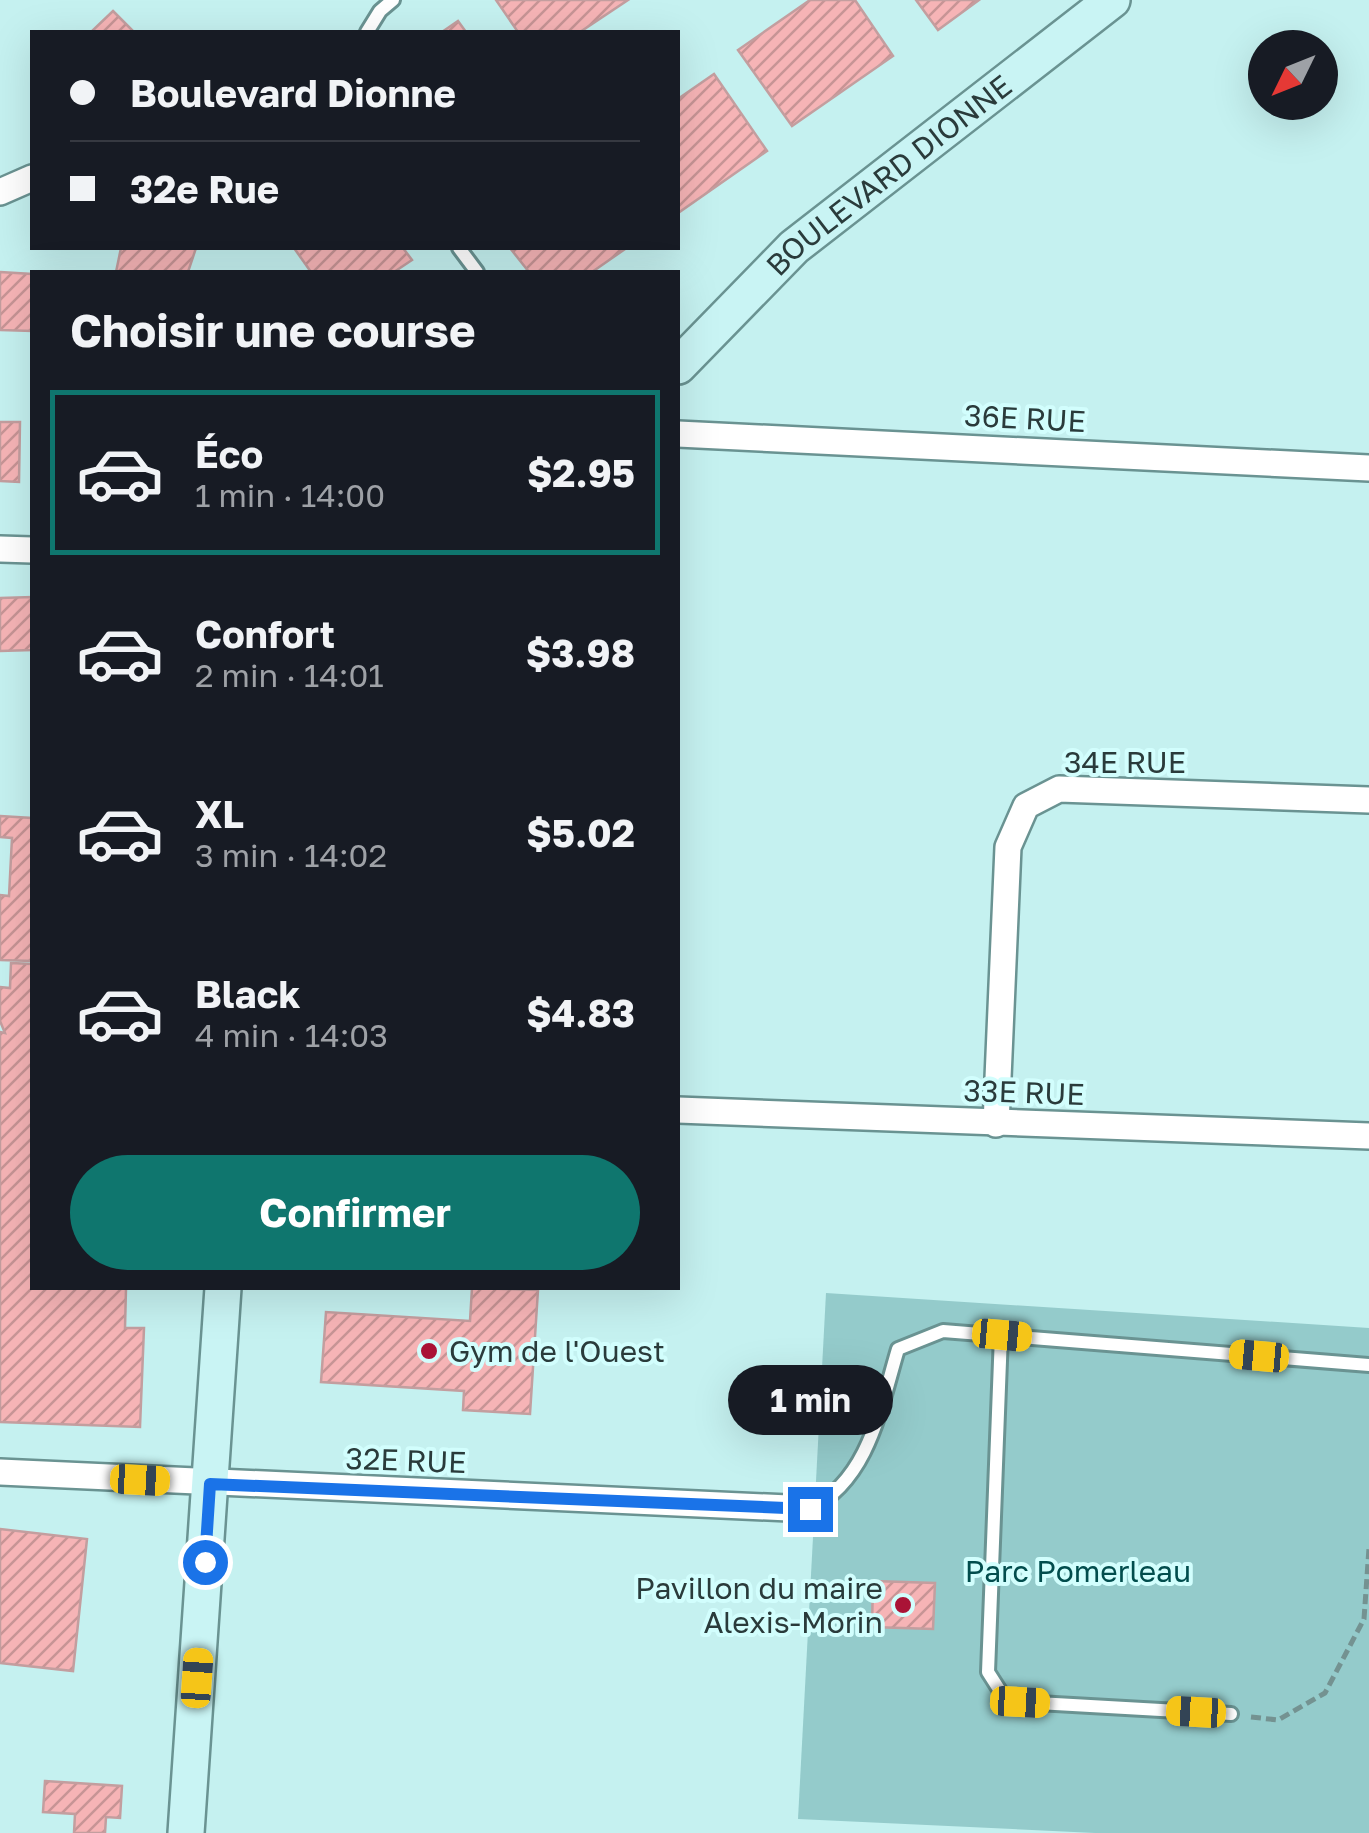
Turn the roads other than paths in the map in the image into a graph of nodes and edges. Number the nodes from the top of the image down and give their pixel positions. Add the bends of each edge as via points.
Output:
1 (393, 0) edge
2 (1096, 5) edge
3 (368, 30) edge
4 (30, 179) edge
5 (0, 192) edge
6 (680, 364) edge
7 (680, 434) edge
8 (1369, 468) edge
9 (0, 549) edge
10 (30, 550) edge
11 (1369, 800) edge
12 (680, 1110) edge
13 (996, 1124) junction
14 (1369, 1136) edge
15 (222, 1290) edge
16 (1002, 1335) junction
17 (1369, 1364) edge
18 (0, 1472) edge
19 (210, 1484) junction
20 (810, 1509) joint
21 (1231, 1714) road end
22 (186, 1833) edge

1 - 3 lane
2 - 6 main road, BOULEVARD DIONNE via 794,247
4 - 5 street
7 - 8 street, 36E RUE
9 - 10 street
11 - 13 street, 34E RUE via 1059,790 1026,806 1008,847
12 - 13 street, 33E RUE
13 - 14 street, 33E RUE
15 - 19 main road
16 - 17 lane
16 - 20 lane via 944,1331 898,1350 869,1446 836,1496
16 - 21 lane via 988,1672 1002,1694 1020,1702
18 - 19 street, 32E RUE
19 - 20 street, 32E RUE
19 - 22 main road

